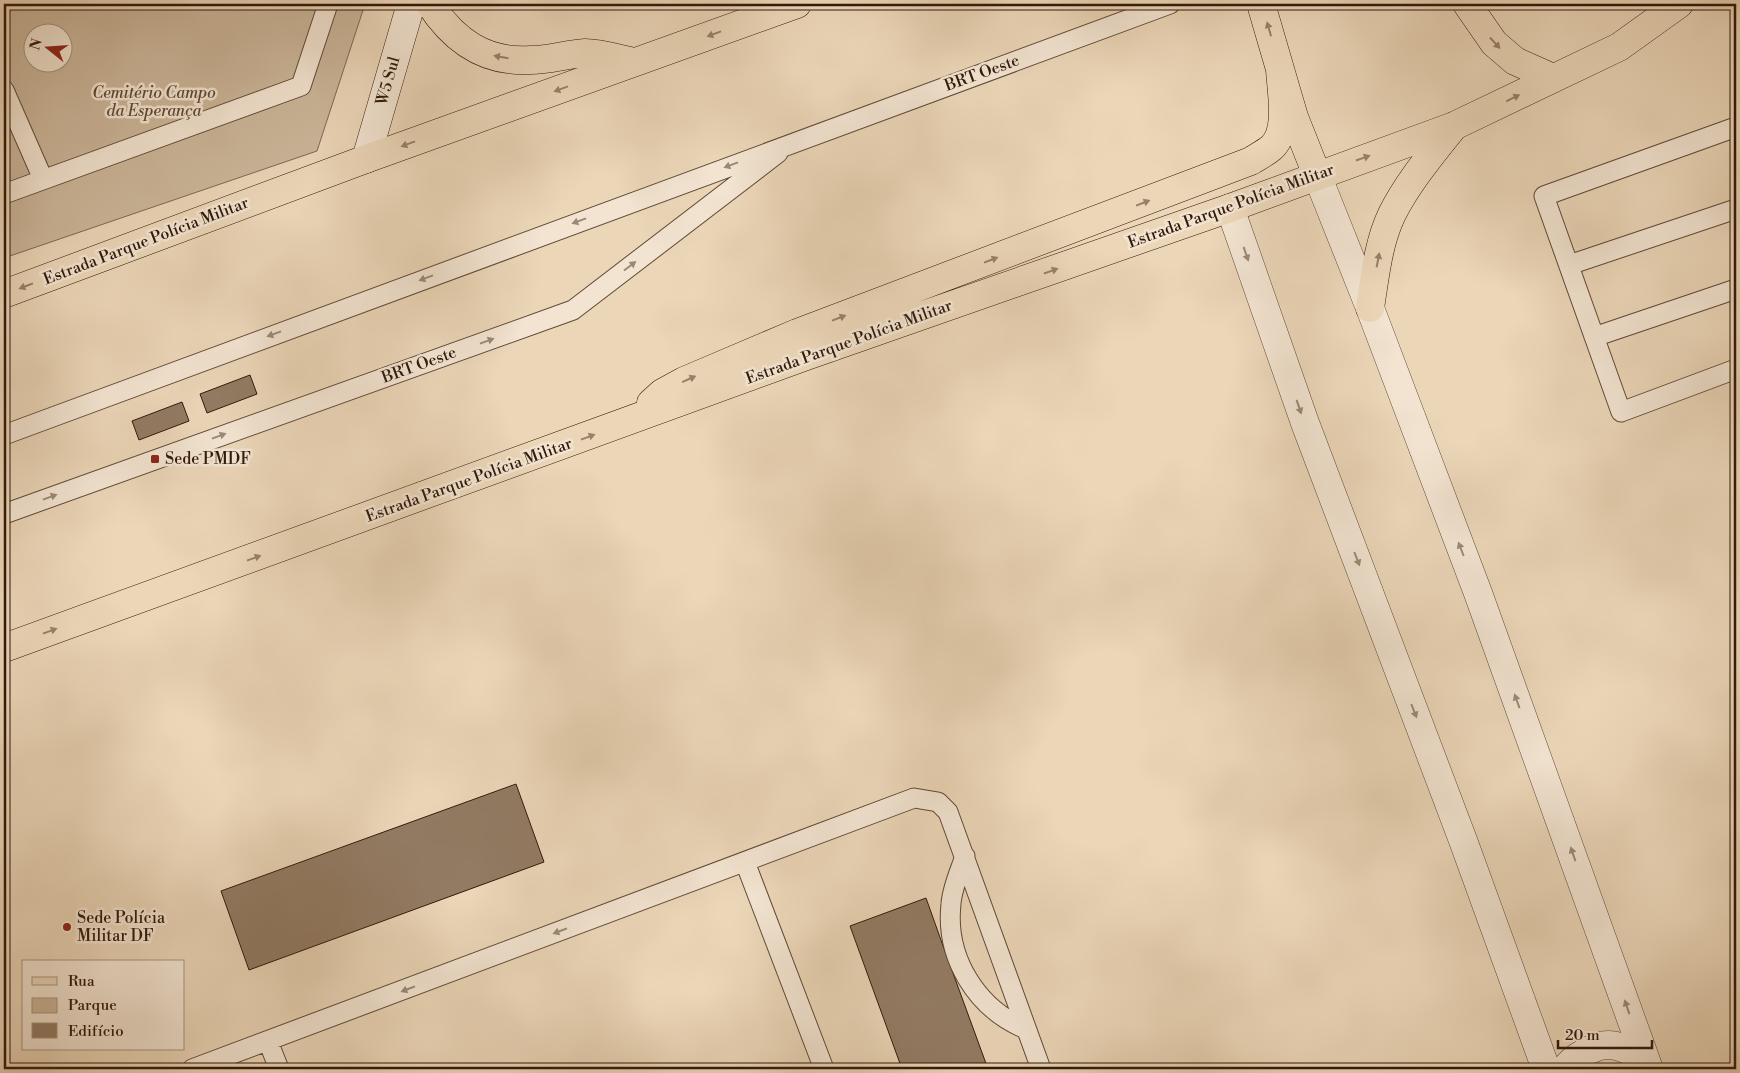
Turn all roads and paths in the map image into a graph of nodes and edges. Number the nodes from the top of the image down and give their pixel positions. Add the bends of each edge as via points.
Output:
1 (328, 4) edge
2 (411, 4) edge
3 (430, 4) edge
4 (796, 4) edge
5 (1170, 4) edge
6 (1261, 4) edge
7 (1467, 4) edge
8 (1679, 4) edge
9 (636, 63) junction
10 (1280, 69) junction
11 (1553, 78) junction
12 (4, 90) edge
13 (1454, 126) junction
14 (1736, 127) edge
15 (793, 142) junction
16 (366, 159) junction
17 (1317, 175) junction
18 (43, 179) junction
19 (4, 194) edge
20 (1230, 208) junction
21 (1736, 210) edge
22 (1569, 266) junction
23 (1736, 289) edge
24 (4, 294) edge
25 (1370, 308) junction
26 (1594, 337) junction
27 (1736, 368) edge
28 (637, 419) junction
29 (4, 435) edge
30 (4, 514) edge
31 (4, 648) edge
32 (965, 856) junction
33 (745, 862) junction
34 (1026, 1030) junction
35 (268, 1041) junction
36 (1647, 1064) edge
37 (192, 1069) edge
38 (279, 1069) edge
39 (824, 1069) edge
40 (1042, 1069) edge
41 (1546, 1069) edge
42 (1565, 1069) edge

1 - 18 lane via 301,86
2 - 16 street, W5 Sul
9 -> 3 main road via 586,53 530,61 484,54 461,42
4 -> 9 main road, Estrada Parque Polícia Militar
5 - 15 lane, BRT Oeste
10 -> 6 main road
7 -> 11 main road via 1494,43 1515,61
8 - 11 main road, Estrada Parque Polícia Militar via 1619,47
9 -> 16 main road, Estrada Parque Polícia Militar
10 - 17 main road via 1294,117
28 -> 10 main road via 662,394 684,381 780,341 1251,161 1272,148 1279,137 1282,125
13 -> 11 main road, Estrada Parque Polícia Militar
12 - 18 lane
17 -> 13 main road, Estrada Parque Polícia Militar
25 -> 13 main road via 1380,252 1392,215 1418,172
14 - 22 lane via 1544,196
15 -> 29 lane, BRT Oeste
30 -> 15 lane, BRT Oeste via 573,310
16 -> 24 main road, Estrada Parque Polícia Militar
17 - 20 main road, Estrada Parque Polícia Militar
17 - 25 street
18 - 19 lane
28 -> 20 main road, Estrada Parque Polícia Militar via 806,356
20 -> 41 street via 1304,423
21 - 22 lane
22 - 26 lane
23 - 26 lane
36 -> 25 street via 1481,602
26 - 27 lane via 1620,412
31 -> 28 main road, Estrada Parque Polícia Militar
32 - 33 lane via 945,807 934,801 914,798
32 - 34 lane
32 - 34 lane via 950,902 950,932 956,956 972,988 988,1007 1006,1022
33 -> 35 lane
33 - 39 lane
34 - 40 lane
35 - 37 lane
35 - 38 lane
36 - 42 street via 1623,1048 1608,1045 1585,1053

